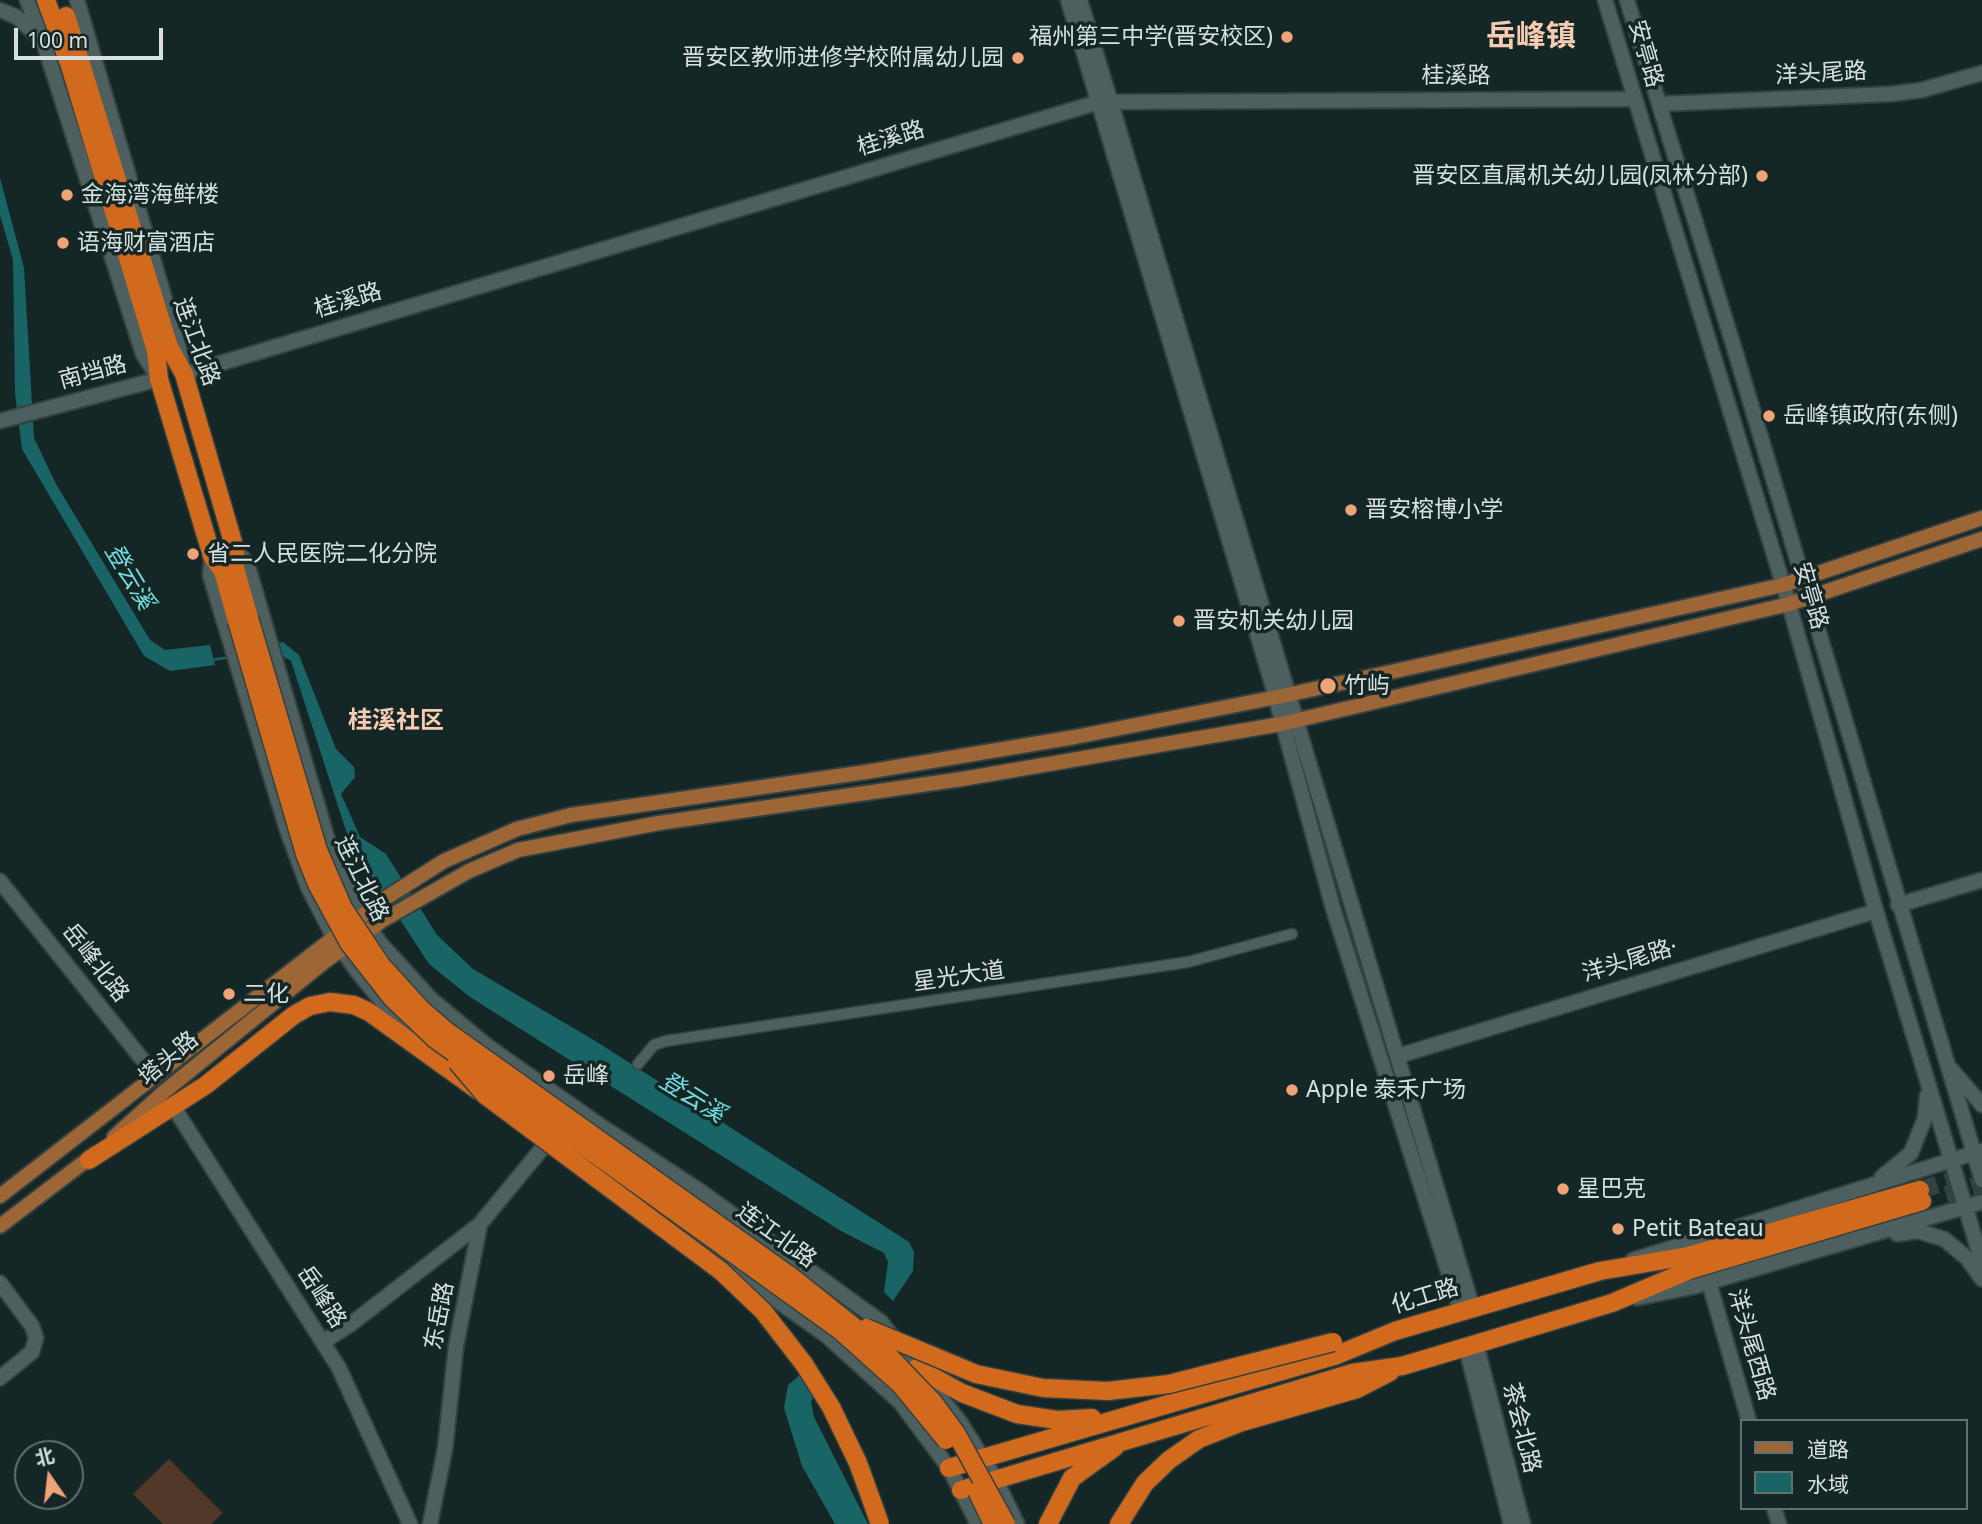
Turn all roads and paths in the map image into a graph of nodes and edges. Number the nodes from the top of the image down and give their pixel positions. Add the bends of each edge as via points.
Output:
1 (27, 0) edge
2 (46, 0) edge
3 (60, 0) edge
4 (77, 0) edge
5 (1068, 0) edge
6 (1080, 0) edge
7 (1605, 0) edge
8 (1627, 0) edge
9 (0, 10) edge
10 (45, 47) junction
11 (1982, 73) edge
12 (1634, 99) junction
13 (1105, 101) junction
14 (1659, 104) junction
15 (153, 316) junction
16 (184, 374) junction
17 (159, 379) junction
18 (1, 420) edge
19 (1982, 518) edge
20 (1982, 539) edge
21 (235, 549) junction
22 (212, 556) junction
23 (1802, 580) junction
24 (1783, 585) junction
25 (1808, 599) junction
26 (1789, 604) junction
27 (243, 619) junction
28 (1281, 696) junction
29 (1288, 723) junction
30 (1982, 880) edge
31 (0, 881) edge
32 (1898, 905) junction
33 (1876, 911) junction
34 (362, 916) junction
35 (370, 930) junction
36 (1292, 934) dead end
37 (338, 944) junction
38 (435, 1039) junction
39 (1398, 1056) junction
40 (1946, 1063) junction
41 (638, 1064) dead end
42 (1924, 1070) junction
43 (154, 1074) junction
44 (485, 1095) junction
45 (1982, 1105) edge
46 (173, 1106) junction
47 (549, 1140) junction
48 (1978, 1152) edge
49 (89, 1160) junction
50 (1951, 1160) junction
51 (1982, 1180) edge
52 (1867, 1186) junction
53 (0, 1196) edge
54 (1982, 1202) edge
55 (1965, 1207) junction
56 (480, 1224) junction
57 (0, 1226) edge
58 (1861, 1237) junction
59 (1982, 1262) edge
60 (1600, 1271) junction
61 (1982, 1279) edge
62 (1709, 1282) junction
63 (0, 1283) edge
64 (1612, 1303) junction
65 (1467, 1310) junction
66 (851, 1322) junction
67 (1395, 1331) junction
68 (323, 1342) junction
69 (1471, 1346) junction
70 (1402, 1366) junction
71 (917, 1368) junction
72 (0, 1378) edge
73 (1184, 1399) junction
74 (1748, 1419) edge
75 (1123, 1440) junction
76 (983, 1458) junction
77 (949, 1468) junction
78 (995, 1478) junction
79 (961, 1490) junction
80 (410, 1524) edge
81 (430, 1524) edge
82 (880, 1524) edge
83 (978, 1524) edge
84 (993, 1524) edge
85 (1006, 1524) edge
86 (1017, 1524) edge
87 (1048, 1524) edge
88 (1119, 1524) edge
89 (1511, 1524) edge
90 (1522, 1524) edge

1 - 10 main road
2 - 15 highway, 连江北路
3 - 15 highway, 连江北路
4 - 16 main road
5 - 13 main road
6 - 13 main road
7 - 12 main road, 安亭路
8 - 14 main road, 安亭路
9 - 10 main road via 23,21
10 - 17 main road via 143,354
11 - 14 main road, 洋头尾路 via 1922,90 1891,93
12 - 13 main road, 桂溪路
12 - 24 main road, 安亭路
13 - 16 main road, 桂溪路
13 - 28 main road
14 - 23 main road, 安亭路
15 - 16 highway, 连江北路
15 - 17 highway, 连江北路
16 - 21 highway, 连江北路
17 - 18 main road, 南垱路
17 - 22 highway, 连江北路
19 - 23 main road
20 - 25 main road, 塔头路
21 - 27 highway, 连江北路
21 - 34 main road via 247,563 330,848
22 - 27 highway, 连江北路
22 - 37 main road via 209,575 286,830 308,887
23 - 24 main road
23 - 25 main road, 安亭路
24 - 26 main road, 安亭路
24 - 28 main road
25 - 26 main road, 塔头路
25 - 32 main road, 安亭路
26 - 29 main road, 塔头路
26 - 33 main road, 安亭路
27 - 38 highway, 连江北路, bridge via 317,884 370,973
27 - 66 highway, 连江北路, bridge via 318,850 344,908 381,965 445,1030
28 - 29 main road
28 - 34 main road via 1035,744 542,821 491,838 444,861
29 - 35 main road, 塔头路 via 530,847 469,871
29 - 39 main road
29 - 65 main road via 1333,908
30 - 32 main road
31 - 43 main road, 岳峰北路
32 - 40 main road, 安亭路
33 - 39 main road, 洋头尾路·
33 - 42 main road, 安亭路
34 - 35 main road
34 - 37 main road
35 - 37 main road, 塔头路
35 - 71 main road via 424,993 459,1024 874,1315
36 - 41 street, 星光大道 via 1188,962 666,1041 654,1045
37 - 43 main road, 塔头路
37 - 47 main road via 400,1021
37 - 49 main road, 塔头路
38 - 44 highway, bridge
38 - 84 highway, 连江北路, bridge via 841,1331 876,1361 945,1439
39 - 65 main road
40 - 45 main road
40 - 48 main road, 安亭路
42 - 50 main road, 安亭路
42 - 52 main road via 1927,1103 1920,1136 1911,1153
43 - 53 main road, 塔头路
44 - 46 highway, bridge via 369,1012 330,1002 294,1015
44 - 82 highway, bridge via 690,1247 763,1311 831,1407
46 - 49 highway
46 - 68 main road, 岳峰路
47 - 56 main road, 东岳路
47 - 77 main road via 827,1336 900,1402
48 - 50 main road
48 - 51 main road, 安亭路
49 - 57 main road, 塔头路
50 - 52 main road
50 - 55 main road, 安亭路
52 - 60 main road
54 - 55 main road
55 - 58 main road
55 - 59 main road, 安亭路
56 - 68 main road
56 - 81 main road, 东岳路 via 456,1346 445,1449
58 - 61 main road via 1918,1231 1931,1234 1956,1247
58 - 62 main road
60 - 64 highway, 化工路 via 1688,1256 1921,1196 1692,1269
60 - 65 highway, 化工路
62 - 64 main road
62 - 74 main road, 洋头尾西路
63 - 72 main road via 36,1338 32,1352
64 - 69 highway, 化工路
65 - 67 highway, 化工路
66 - 67 highway, bridge via 976,1374 1043,1388 1108,1391 1169,1384
66 - 85 highway, 连江北路, bridge via 933,1402 982,1476
67 - 73 highway, 化工路 via 1336,1355
68 - 80 main road, 岳峰路 via 339,1367
69 - 70 highway, 化工路
69 - 89 main road, 茶会北路
69 - 90 main road, 茶会北路
70 - 75 highway, 化工路 via 1352,1373
70 - 88 highway via 1357,1388 1199,1439 1145,1483
71 - 73 highway via 993,1406 1045,1419 1085,1419
71 - 76 main road
73 - 76 highway, 化工路
75 - 78 highway, 化工路
75 - 87 highway via 1072,1478
76 - 77 highway, 化工路
76 - 78 main road
77 - 79 main road
78 - 79 highway, 化工路
78 - 86 main road
79 - 83 main road

